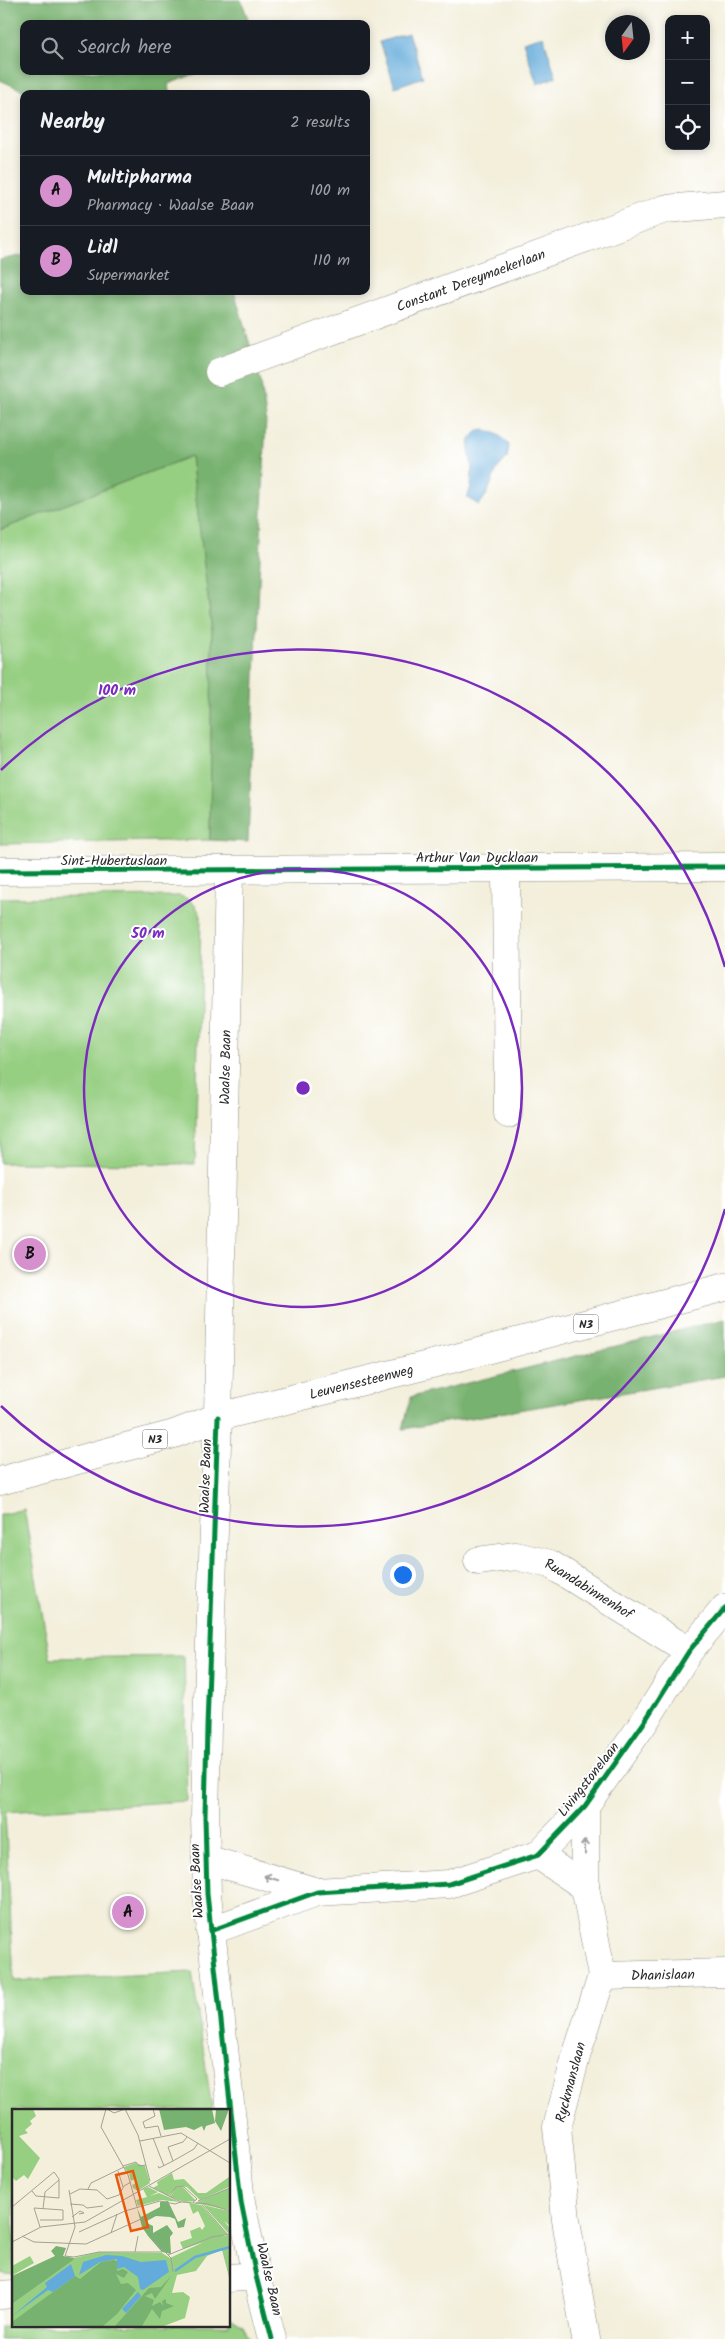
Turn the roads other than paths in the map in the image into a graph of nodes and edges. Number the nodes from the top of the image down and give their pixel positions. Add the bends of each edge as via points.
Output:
1 (725, 204) edge
2 (219, 372) dead end
3 (725, 867) edge
4 (506, 868) junction
5 (229, 870) junction
6 (0, 871) edge
7 (508, 1114) dead end
8 (725, 1287) edge
9 (218, 1418) junction
10 (0, 1481) edge
11 (478, 1562) dead end
12 (725, 1608) edge
13 (688, 1651) junction
14 (585, 1806) junction
15 (538, 1855) junction
16 (206, 1859) junction
17 (585, 1887) junction
18 (317, 1892) junction
19 (210, 1931) junction
20 (725, 1973) edge
21 (602, 1976) junction
22 (256, 2276) junction
23 (230, 2278) edge
24 (272, 2339) edge
25 (586, 2339) edge

1 - 2 street, Constant Dereymaekerlaan via 665,209
3 - 4 street, Arthur Van Dycklaan
4 - 5 street, Arthur Van Dycklaan
4 - 7 street
5 - 6 street, Sint-Hubertuslaan
5 - 9 street, Waalse Baan
8 - 9 street, Leuvensesteenweg / N3
9 - 10 street, Leuvensesteenweg / N3 via 174,1434
9 - 16 street, Waalse Baan via 207,1727
11 - 13 street, Ruandabinnenhof via 516,1556 550,1564
12 - 13 street, Livingstonelaan
13 - 14 street, Livingstonelaan via 643,1724
14 - 15 street, Livingstonelaan
17 -> 14 street, Ryckmanslaan
15 - 17 street
15 - 18 street, Livingstonelaan via 449,1884
18 -> 16 street, Livingstonelaan
16 - 19 street, Waalse Baan
17 - 21 street, Ryckmanslaan
18 - 19 street, Livingstonelaan
19 - 22 street, Waalse Baan via 241,2202
20 - 21 street, Dhanislaan
21 - 25 street, Ryckmanslaan via 557,2127 566,2220
22 - 23 street
22 - 24 street, Waalse Baan

